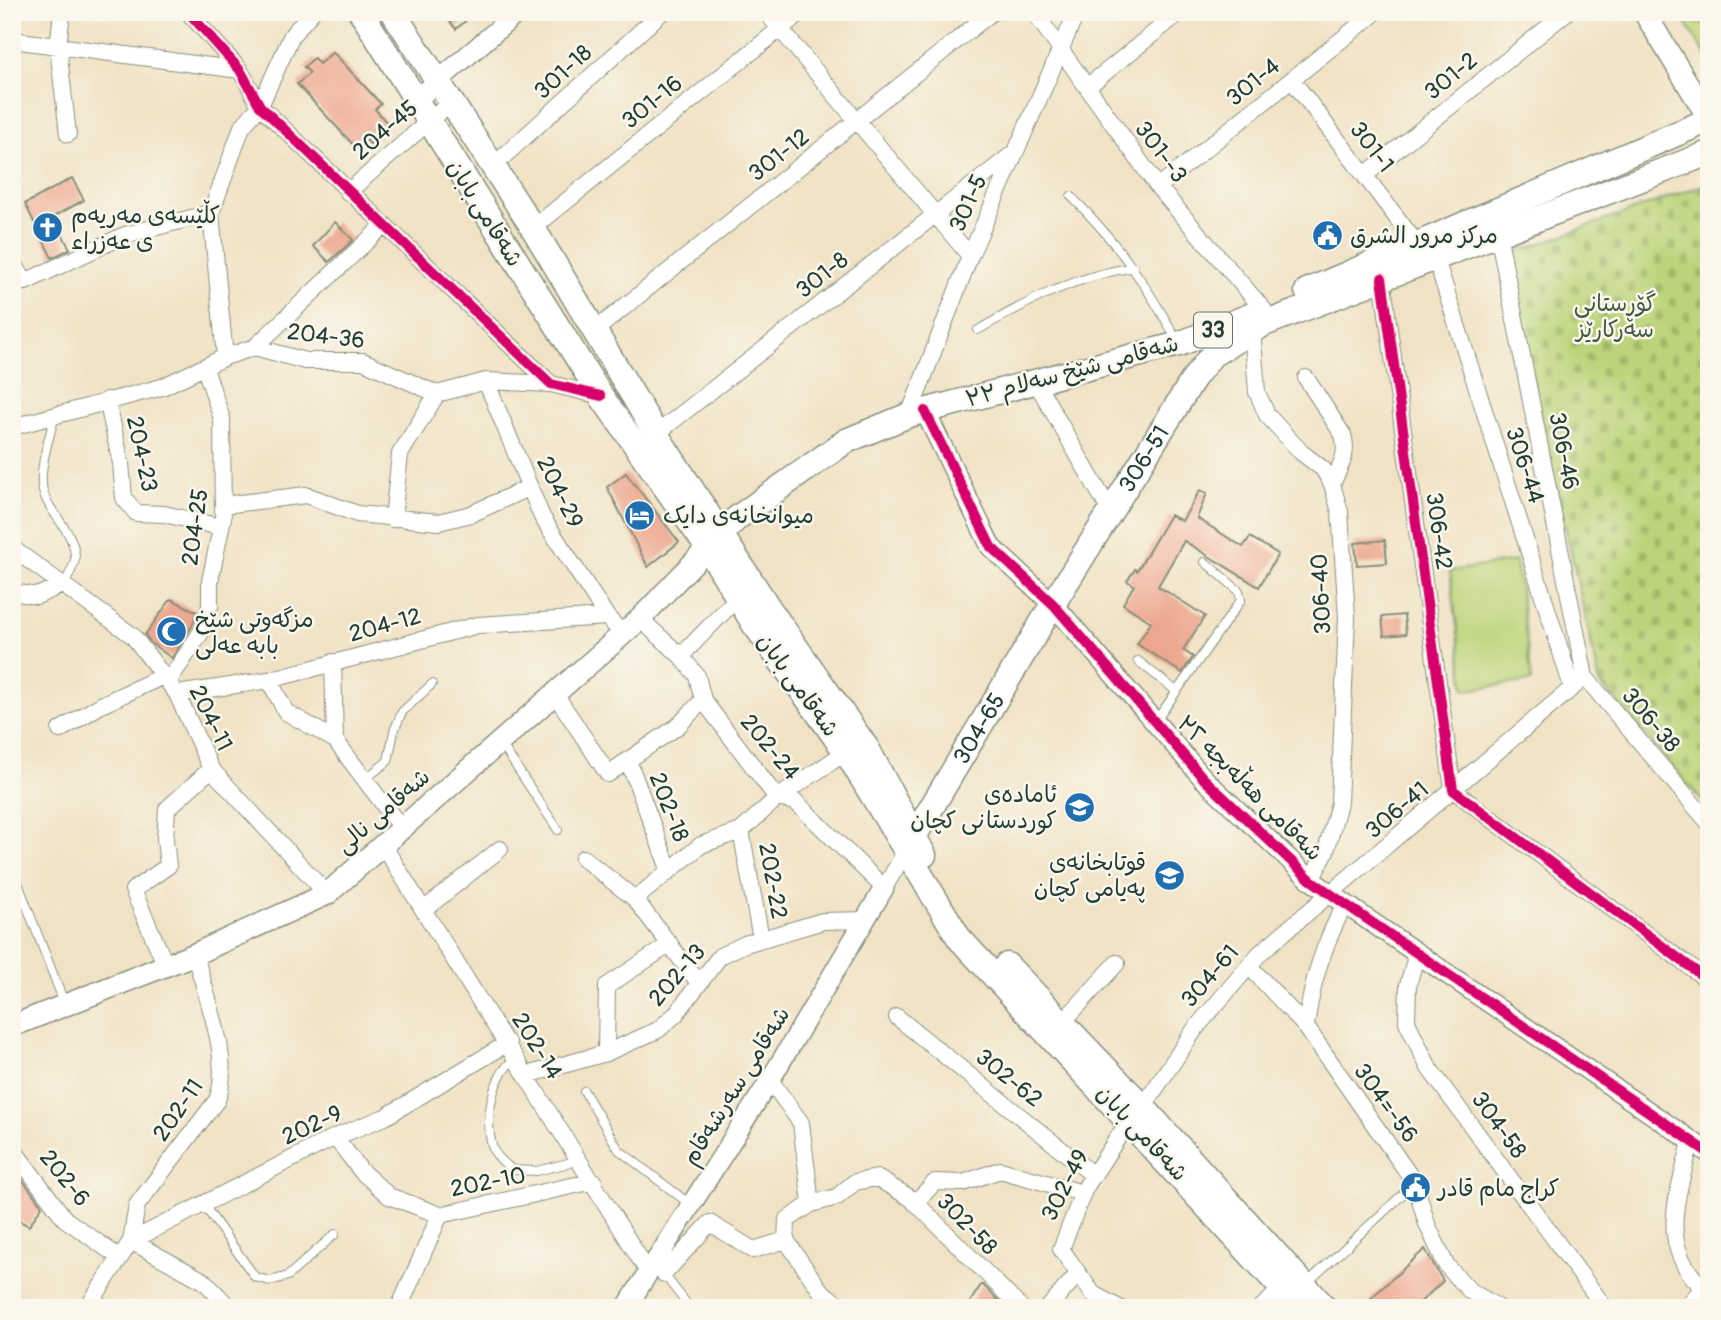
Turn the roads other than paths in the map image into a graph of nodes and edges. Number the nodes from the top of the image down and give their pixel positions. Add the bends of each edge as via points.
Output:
1 (62, 12) edge
2 (188, 12) edge
3 (312, 12) edge
4 (360, 12) edge
5 (393, 12) edge
6 (518, 12) edge
7 (662, 12) edge
8 (766, 12) edge
9 (801, 12) edge
10 (992, 12) edge
11 (1034, 12) edge
12 (1077, 12) edge
13 (1180, 12) edge
14 (1376, 12) edge
15 (1567, 12) edge
16 (1644, 12) edge
17 (780, 29) junction
18 (12, 40) edge
19 (58, 47) junction
20 (1061, 48) junction
21 (240, 70) junction
22 (1292, 80) junction
23 (1087, 87) junction
24 (444, 92) junction
25 (260, 106) junction
26 (421, 111) junction
27 (1709, 120) edge
28 (856, 123) junction
29 (68, 134) dead end
30 (1015, 152) junction
31 (1709, 153) edge
32 (493, 166) junction
33 (1365, 174) junction
34 (1158, 187) junction
35 (348, 192) junction
36 (1071, 195) dead end
37 (211, 213) junction
38 (936, 215) junction
39 (383, 226) junction
40 (533, 228) junction
41 (1498, 233) junction
42 (1425, 249) junction
43 (970, 256) junction
44 (12, 260) edge
45 (1134, 267) junction
46 (1382, 278) junction
47 (1334, 288) junction
48 (1258, 319) junction
49 (978, 330) dead end
50 (593, 332) junction
51 (1179, 344) junction
52 (255, 347) junction
53 (1152, 351) junction
54 (225, 357) junction
55 (205, 368) junction
56 (1306, 378) dead end
57 (486, 381) junction
58 (1036, 382) junction
59 (551, 384) junction
60 (1187, 388) junction
61 (437, 394) junction
62 (601, 396) junction
63 (107, 400) junction
64 (917, 413) junction
65 (55, 415) junction
66 (12, 427) edge
67 (656, 434) junction
68 (1332, 484) junction
69 (530, 487) junction
70 (224, 505) junction
71 (1111, 513) junction
72 (393, 519) junction
73 (221, 527) junction
74 (715, 540) junction
75 (12, 548) edge
76 (1205, 562) dead end
77 (64, 584) junction
78 (12, 592) edge
79 (737, 598) junction
80 (1053, 604) junction
81 (607, 617) junction
82 (640, 619) junction
83 (623, 634) junction
84 (681, 656) junction
85 (1138, 661) dead end
86 (333, 662) junction
87 (269, 680) junction
88 (1579, 682) junction
89 (169, 684) junction
90 (432, 684) dead end
91 (1175, 690) junction
92 (555, 694) junction
93 (703, 700) junction
94 (1155, 722) junction
95 (60, 730) dead end
96 (335, 740) junction
97 (500, 742) junction
98 (846, 752) junction
99 (628, 760) junction
100 (211, 769) junction
101 (364, 780) junction
102 (1453, 790) junction
103 (776, 798) junction
104 (1709, 823) edge
105 (402, 829) junction
106 (558, 830) dead end
107 (741, 831) junction
108 (910, 843) junction
109 (383, 845) junction
110 (500, 849) dead end
111 (583, 858) dead end
112 (12, 868) edge
113 (668, 869) junction
114 (1311, 880) junction
115 (884, 888) junction
116 (327, 894) junction
117 (635, 899) junction
118 (1338, 899) junction
119 (425, 909) junction
120 (865, 920) junction
121 (761, 939) junction
122 (670, 944) junction
123 (1417, 953) junction
124 (195, 954) junction
125 (1117, 963) dead end
126 (166, 966) junction
127 (1249, 966) junction
128 (1709, 981) edge
129 (699, 983) junction
130 (65, 1005) junction
131 (897, 1017) dead end
132 (1063, 1022) junction
133 (12, 1026) edge
134 (1306, 1027) junction
135 (512, 1050) junction
136 (606, 1053) junction
137 (527, 1074) junction
138 (770, 1080) junction
139 (584, 1091) dead end
140 (1136, 1113) junction
141 (334, 1137) junction
142 (1113, 1142) joint
143 (1692, 1142) junction
144 (12, 1148) edge
145 (1709, 1153) edge
146 (580, 1160) junction
147 (1093, 1174) junction
148 (594, 1181) junction
149 (1415, 1183) junction
150 (1082, 1193) junction
151 (915, 1203) junction
152 (204, 1204) junction
153 (811, 1204) junction
154 (691, 1205) junction
155 (440, 1214) junction
156 (335, 1234) dead end
157 (786, 1240) junction
158 (131, 1241) junction
159 (120, 1258) junction
160 (656, 1270) junction
161 (1077, 1275) junction
162 (1707, 1288) edge
163 (1298, 1299) edge
164 (87, 1308) edge
165 (230, 1308) edge
166 (399, 1308) edge
167 (626, 1308) edge
168 (690, 1308) edge
169 (842, 1308) edge
170 (1021, 1308) edge
171 (1048, 1308) edge
172 (1119, 1308) edge
173 (1261, 1308) edge
174 (1325, 1308) edge
175 (1499, 1308) edge
176 (1605, 1308) edge
177 (1685, 1308) edge

1 - 19 street
2 - 21 street
3 - 25 street via 292,35
4 - 26 main road, شەقامی بابان
5 - 24 main road
6 - 24 street
7 - 32 street, 301-18
8 - 17 street
9 - 17 street, 301-16
10 - 28 street, 301-12
11 - 20 street, 301--3
12 - 20 street, 301-5
13 - 23 street
14 - 22 street, 301-4
15 - 33 street, 301-2
16 - 27 main road
17 - 28 street
17 - 40 street, 301-16
18 - 19 street
19 - 21 street
19 - 29 street
20 - 23 street, 301--3
20 - 30 street, 301-5
21 - 25 street
22 - 33 street, 301-1
22 - 34 street, 301-4
23 - 34 street, 301--3
24 - 26 street
24 - 32 main road
25 - 35 street
25 - 37 street via 242,127
26 - 35 street, 204-45
26 - 62 main road, شەقامی بابان
27 - 42 main road, شەقامی شێخ سەلام ٣٣ / 33
28 - 38 street
28 - 50 street, 301-12
30 - 38 street, 301-8
30 - 43 street, 301-5
31 - 41 main road, شەقامی شێخ سەلام ٣٣ / 33
32 - 40 main road
33 - 42 street, 301-1
34 - 48 street, 301--3
35 - 39 street
36 - 45 lane
37 - 44 street via 125,235 25,282
37 - 54 street
38 - 43 street
38 - 67 street, 301-8
39 - 52 street
39 - 59 street
40 - 50 main road
41 - 42 main road, شەقامی شێخ سەلام ٣٣ / 33
41 - 88 street, 306-46
42 - 46 main road, شەقامی شێخ سەلام ٣٣ / 33
42 - 47 main road, شەقامی شێخ سەلام ٣٣ / 33
42 - 88 street, 306-44
43 - 64 street, 301-5
45 - 49 lane via 1093,274 1038,296
45 - 51 lane
46 - 47 main road, شەقامی شێخ سەلام ٣٣ / 33
46 - 102 street, 306-42
47 - 48 main road, شەقامی شێخ سەلام ٣٣ / 33
48 - 51 main road, شەقامی شێخ سەلام ٣٣ / 33
48 - 60 main road, 306-51 via 1212,355
48 - 68 street, 306-40 via 1257,392 1267,415 1323,469
50 - 67 main road
51 - 53 main road, شەقامی شێخ سەلام ٣٣ / 33
52 - 54 street
52 - 61 street, 204-36 via 304,361 363,361
53 - 58 main road, شەقامی شێخ سەلام ٣٣ / 33
53 - 60 main road via 1173,361 1184,373
54 - 55 street
55 - 63 street via 162,387
55 - 70 street, 204-25 via 222,419
56 - 68 street via 1346,446
57 - 59 street
57 - 61 street
57 - 69 street, 204-29
58 - 64 main road, شەقامی شێخ سەلام ٣٣ / 33
58 - 71 street
59 - 62 street
60 - 71 main road, 306-51
61 - 72 street via 400,454
62 - 74 main road, شەقامی بابان
63 - 65 street
63 - 73 street, 204-23 via 124,498 136,513 164,514
64 - 74 main road, شەقامی شێخ سەلام ٣٣ / 33 via 846,441 746,511
64 - 80 street, شەقامی هەڵەبجە ٣٢ via 992,547
65 - 66 street
65 - 77 lane via 42,485 47,504 64,524 73,546 75,560
67 - 74 main road
68 - 114 street, 306-40 via 1340,512 1347,617 1343,752 1339,803 1326,851
69 - 72 street via 471,514 439,522
69 - 81 street, 204-29 via 542,517
70 - 72 street via 306,495 357,514
70 - 73 street, 204-25
71 - 80 main road, 306-51
73 - 89 street, 204-25 via 210,580 210,607 202,631
74 - 79 main road, شەقامی بابان
74 - 82 main road, شەقامی نالی
74 - 108 main road via 771,610 868,750
75 - 77 street, 204-11
76 - 91 lane via 1240,591 1241,600 1208,651
77 - 78 street via 37,596
77 - 89 street, 204-11 via 133,636
79 - 84 street
79 - 98 main road, شەقامی بابان
80 - 94 street, شەقامی هەڵەبجە ٣٢
80 - 108 main road, 304-65
81 - 83 street, 204-29
81 - 86 street, 204-12 via 478,625
82 - 83 main road, شەقامی نالی
82 - 84 street, 202-24
83 - 92 main road, شەقامی نالی
84 - 93 street, 202-24 via 697,676
85 - 91 lane
86 - 87 street, 204-12
86 - 96 street
87 - 89 street, 204-12
87 - 96 street via 286,712
88 - 102 street, 306-41
88 - 104 street, 306-38
89 - 95 street via 101,705
89 - 100 street, 204-11
90 - 101 lane via 402,712 388,761
91 - 94 lane
92 - 97 main road, شەقامی نالی
92 - 99 street via 608,774
93 - 99 street via 678,726
93 - 103 street, 202-24
94 - 114 street, شەقامی هەڵەبجە ٣٢ via 1204,779
96 - 101 street
97 - 105 main road, شەقامی نالی
97 - 106 lane
98 - 103 street
98 - 108 main road, شەقامی بابان
99 - 113 street, 202-18
100 - 116 street, 204-11
100 - 126 street via 167,808 168,866 134,890
101 - 105 street
102 - 118 street, 306-41
102 - 128 street
103 - 107 street
103 - 115 street, 202-24 via 796,802
105 - 109 main road, شەقامی نالی
107 - 113 street via 701,845
107 - 121 street, 202-22
108 - 115 street
108 - 132 main road via 970,927
108 - 140 main road, شەقامی بابان via 959,938
109 - 116 main road, شەقامی نالی
109 - 119 street, 202-14
110 - 119 street
111 - 117 street
112 - 130 lane
113 - 117 street
114 - 118 street, شەقامی هەڵەبجە ٣٢
115 - 120 street, شەقامی سەرشەقام
116 - 124 main road, شەقامی نالی
117 - 122 street
118 - 123 street, شەقامی هەڵەبجە ٣٢
118 - 127 street, 304-61
118 - 134 street via 1310,993
119 - 135 street, 202-14
120 - 121 street, 202-13 via 823,921
120 - 138 street, شەقامی سەرشەقام
121 - 129 street, 202-13 via 720,956
122 - 129 street
122 - 136 street via 607,986
123 - 143 street, شەقامی هەڵەبجە ٣٢
123 - 176 street, 304-58 via 1408,985 1407,1022 1429,1068
124 - 126 main road, شەقامی نالی
124 - 158 street, 202-11 via 223,1065 223,1085 217,1100 137,1205
125 - 132 street
126 - 130 main road, شەقامی نالی
127 - 134 street, 304=-56
127 - 140 street, 304-61 via 1195,1029
129 - 136 street, 202-13 via 658,1030
130 - 133 main road, شەقامی نالی
131 - 147 street, 302-62
132 - 140 main road
134 - 149 street, 304=-56
135 - 137 street, 202-14
135 - 141 street, 202-9 via 385,1117
135 - 146 lane via 489,1116 494,1151 512,1170 537,1171
136 - 137 street, 202-13
137 - 146 street, 202-14
138 - 153 street via 801,1123
138 - 154 street, شەقامی سەرشەقام
139 - 154 lane via 619,1150
140 - 142 street, 304-61
140 - 163 main road, شەقامی بابان
141 - 152 street, 202-9
141 - 155 street, 202-10 via 389,1196
142 - 147 street, 302-49
143 - 145 street, شەقامی هەڵەبجە ٣٢
143 - 162 street via 1677,1199 1676,1244 1680,1261
144 - 159 street, 202-6 via 65,1219
146 - 148 street, 202-14
147 - 150 street, 302-49
148 - 155 street, 202-10
148 - 160 street, 202-14
149 - 163 lane
149 - 175 street, 304=-56 via 1427,1224 1447,1265 1470,1290
150 - 151 street via 1000,1170 963,1183 935,1182
150 - 161 street, 302-49 via 1061,1249
151 - 153 street, 302-58 via 877,1178 855,1182 837,1197
151 - 170 street, 302-58
152 - 156 lane via 255,1277 270,1282 288,1276
152 - 158 street, 202-9
153 - 157 street via 787,1220
154 - 160 street, شەقامی سەرشەقام
155 - 166 street
157 - 160 street via 753,1250 710,1223
157 - 169 street via 820,1290
158 - 159 street
158 - 165 street via 204,1281
159 - 164 street
160 - 167 street, شەقامی سەرشەقام
160 - 168 lane
161 - 171 street
161 - 172 street via 1093,1294
162 - 177 street
163 - 173 street
163 - 174 main road, شەقامی بابان

